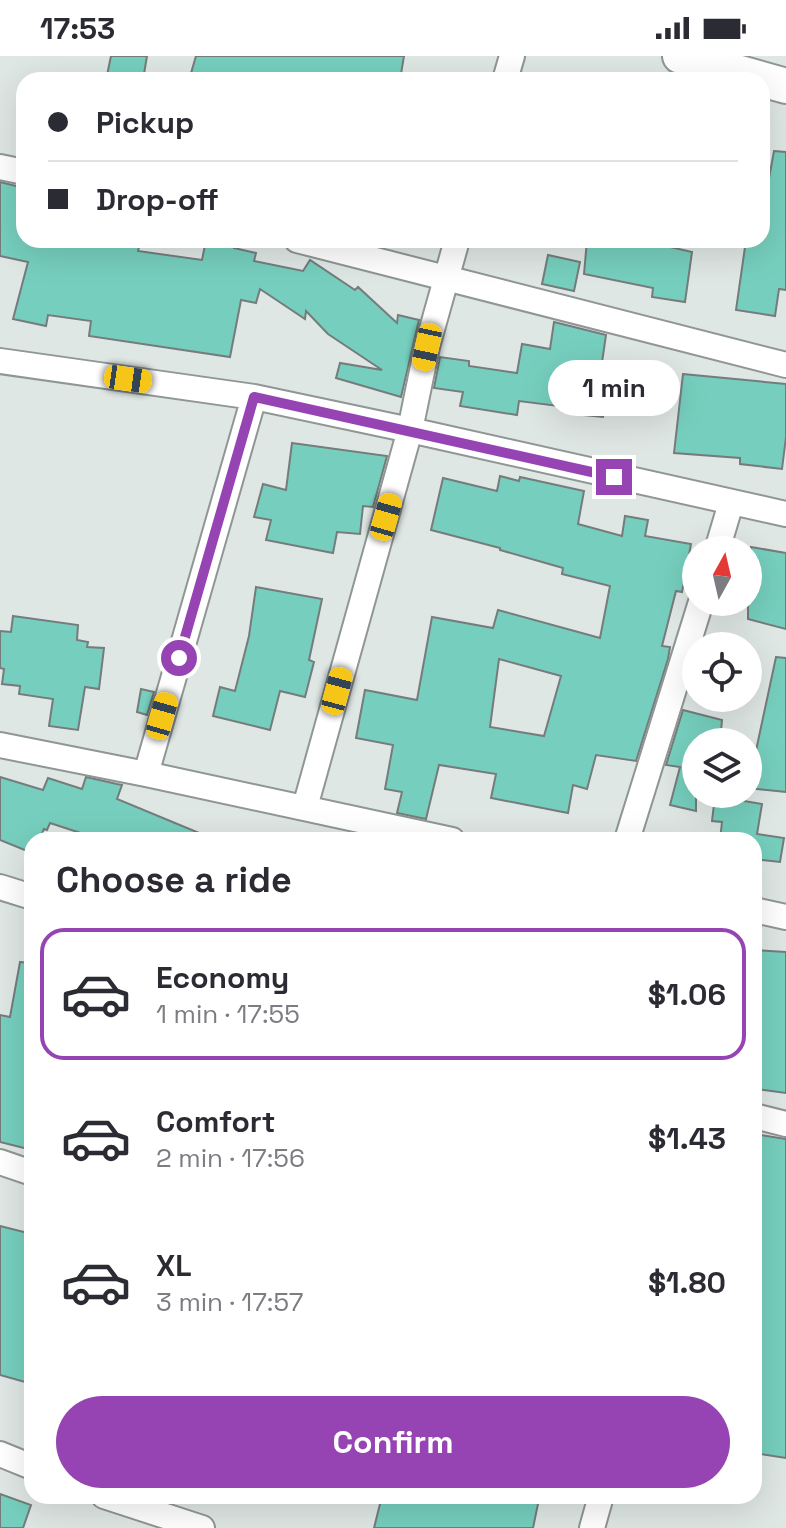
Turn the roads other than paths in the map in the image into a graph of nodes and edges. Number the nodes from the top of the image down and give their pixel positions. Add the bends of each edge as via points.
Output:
1 (680, 56) edge
2 (737, 72) edge
3 (329, 248) edge
4 (455, 248) edge
5 (446, 277) junction
6 (0, 361) edge
7 (786, 365) edge
8 (254, 397) junction
9 (410, 430) junction
10 (731, 503) junction
11 (786, 514) edge
12 (721, 536) edge
13 (697, 616) edge
14 (0, 745) edge
15 (146, 774) junction
16 (305, 807) junction
17 (416, 832) edge
18 (629, 832) edge
19 (0, 887) edge
20 (24, 894) edge
21 (762, 912) edge
22 (786, 917) edge
23 (762, 1118) edge
24 (786, 1124) edge
25 (0, 1162) edge
26 (24, 1170) edge
27 (0, 1454) edge
28 (24, 1464) edge
29 (128, 1504) edge
30 (599, 1504) edge
31 (202, 1528) edge
32 (592, 1528) edge

1 - 2 street
3 - 5 street
4 - 5 street
5 - 7 street
5 - 9 street
6 - 8 street
8 - 9 street
8 - 15 street
9 - 10 street
9 - 16 street
10 - 11 street
10 - 12 street
13 - 18 street
14 - 15 street
15 - 16 street
16 - 17 street
19 - 20 street
21 - 22 street
23 - 24 street
25 - 26 street
27 - 28 street
29 - 31 street
30 - 32 street

